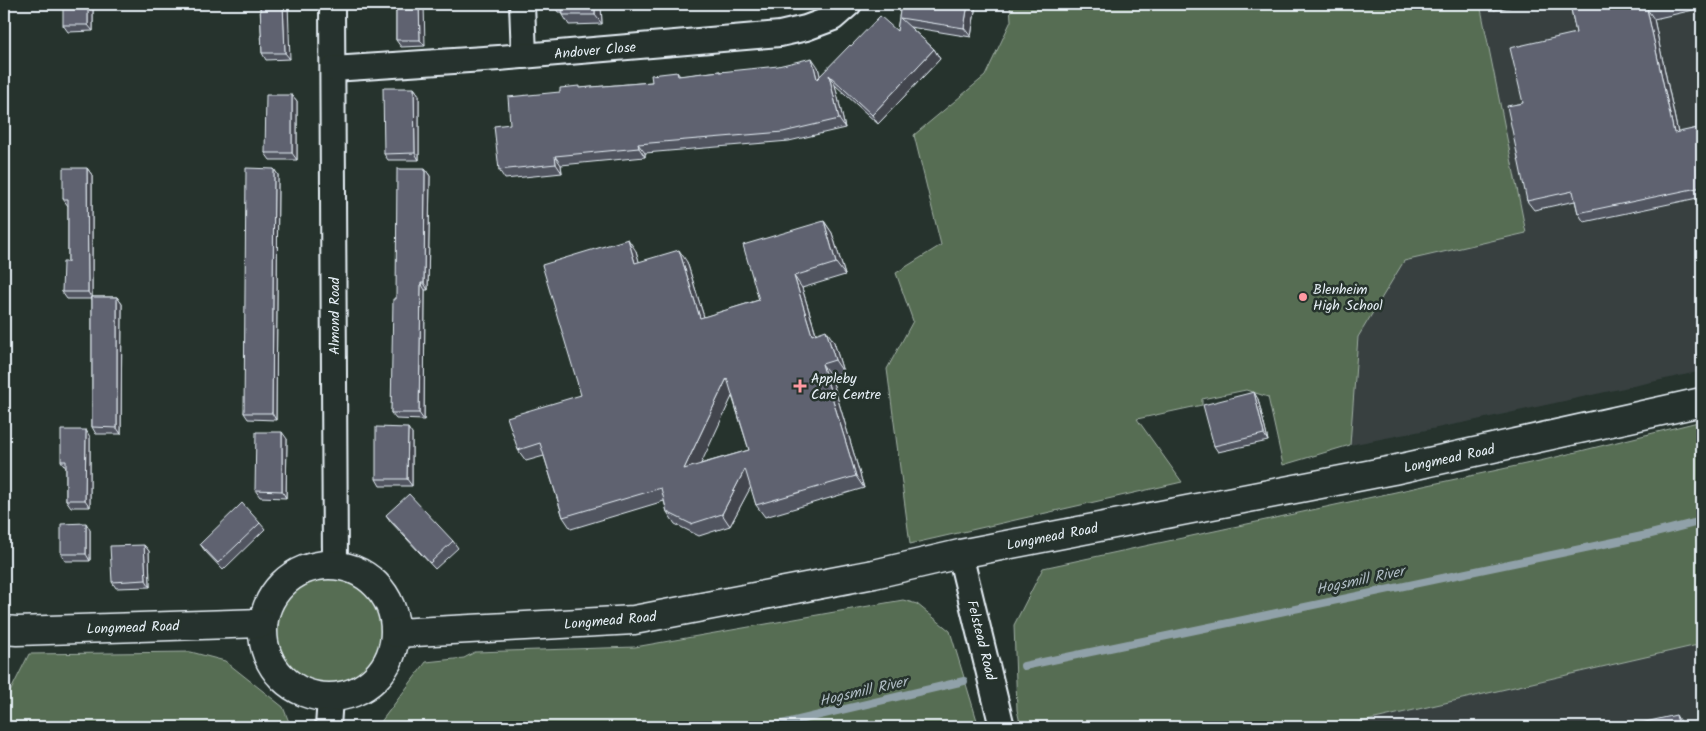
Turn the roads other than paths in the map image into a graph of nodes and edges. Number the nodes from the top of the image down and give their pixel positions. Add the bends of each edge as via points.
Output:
1 (332, 4) edge
2 (522, 4) edge
3 (849, 4) edge
4 (524, 56) junction
5 (333, 69) junction
6 (1702, 402) edge
7 (960, 554) junction
8 (335, 564) junction
9 (262, 623) junction
10 (4, 630) edge
11 (396, 633) junction
12 (330, 698) junction
13 (328, 727) edge
14 (1002, 727) edge

1 - 5 street, Almond Road
2 - 4 street
3 - 4 street, Andover Close via 833,18 780,34
4 - 5 street, Andover Close
5 - 8 street, Almond Road
6 - 7 street, Longmead Road via 1394,470
7 - 11 street, Longmead Road via 874,574 634,620
7 - 14 street, Felstead Road
8 - 9 street via 309,566 288,577 269,601
8 - 11 street via 357,570 383,591 393,612
9 - 10 street, Longmead Road
9 - 12 street via 264,649 274,670 286,683 307,695
11 - 12 street via 391,656 380,674 362,689
12 - 13 street

